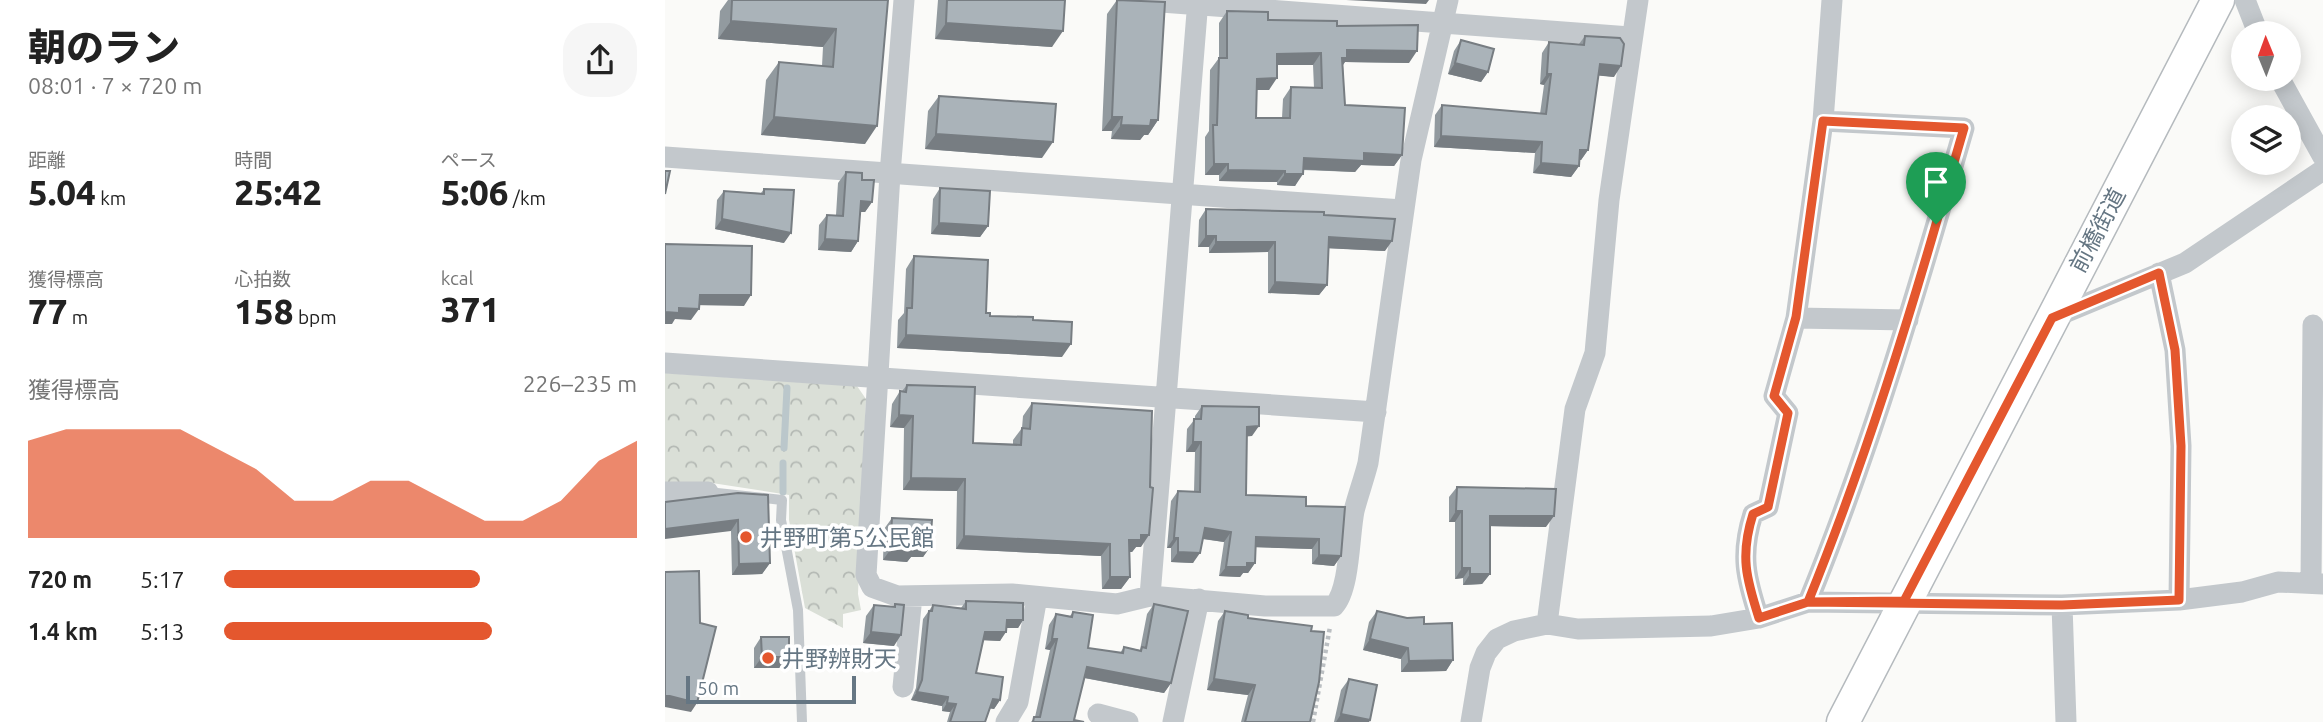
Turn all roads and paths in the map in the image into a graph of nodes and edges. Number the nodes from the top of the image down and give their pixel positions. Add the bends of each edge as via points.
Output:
1 (904, 0) edge
2 (1134, 0) edge
3 (1448, 0) edge
4 (1638, 0) edge
5 (1832, 0) edge
6 (2218, 0) edge
7 (2245, 0) edge
8 (1198, 3) edge
9 (2253, 21) edge
10 (1444, 22) junction
11 (1630, 37) junction
12 (2287, 91) edge
13 (1823, 121) junction
14 (665, 157) edge
15 (2323, 158) edge
16 (2323, 170) edge
17 (890, 174) junction
18 (1183, 194) junction
19 (1402, 210) junction
20 (2159, 273) junction
21 (1796, 317) junction
22 (2052, 318) junction
23 (1908, 320) junction
24 (2313, 325) dead end
25 (665, 363) edge
26 (878, 378) junction
27 (1167, 399) junction
28 (1376, 412) junction
29 (665, 492) edge
30 (708, 492) joint
31 (2317, 583) edge
32 (912, 596) junction
33 (1150, 596) junction
34 (1037, 597) junction
35 (1199, 599) junction
36 (2179, 600) junction
37 (1904, 601) junction
38 (1808, 602) junction
39 (2062, 605) junction
40 (1334, 606) junction
41 (1759, 618) junction
42 (1547, 624) junction
43 (904, 687) dead end
44 (1098, 714) dead end
45 (802, 722) edge
46 (1006, 722) edge
47 (1128, 722) edge
48 (1173, 722) edge
49 (1313, 722) edge
50 (1471, 722) edge
51 (1843, 722) edge
52 (2066, 722) edge

1 - 17 street
2 - 8 street
3 - 10 street
4 - 11 street
5 - 13 street
6 - 22 main road, 前橋街道
7 - 9 street
8 - 10 street
8 - 18 street
10 - 11 street
10 - 19 street
11 - 42 street via 1595,353 1575,409
12 - 15 street
13 - 21 street
13 - 23 street via 1964,128
14 - 17 street
16 - 20 street via 2185,263
17 - 18 street
17 - 26 street
18 - 19 street
18 - 27 street
19 - 28 street
20 - 22 street
20 - 36 street via 2176,364 2181,446
21 - 23 street
21 - 41 street via 1774,396 1788,413 1768,507 1753,514 1745,540 1746,577
22 - 37 main road, 前橋街道
23 - 38 street via 1841,521
24 - 31 street
25 - 26 street
26 - 27 street
26 - 32 street via 866,575 872,587 884,594
27 - 28 street
27 - 33 street
28 - 40 street via 1344,583
29 - 30 street
30 - 45 lane via 782,500 781,520 798,610
31 - 36 street via 2278,582
32 - 34 street
32 - 43 street
33 - 34 street via 1117,604
33 - 35 street
34 - 46 street via 1018,702
35 - 40 street via 1265,606
35 - 48 street
36 - 39 street
37 - 38 street
37 - 39 street
37 - 51 main road, 前橋街道
38 - 41 street
39 - 52 street
40 - 49 path
41 - 42 street via 1711,626 1578,629
42 - 50 street via 1497,639 1486,653
44 - 47 street

